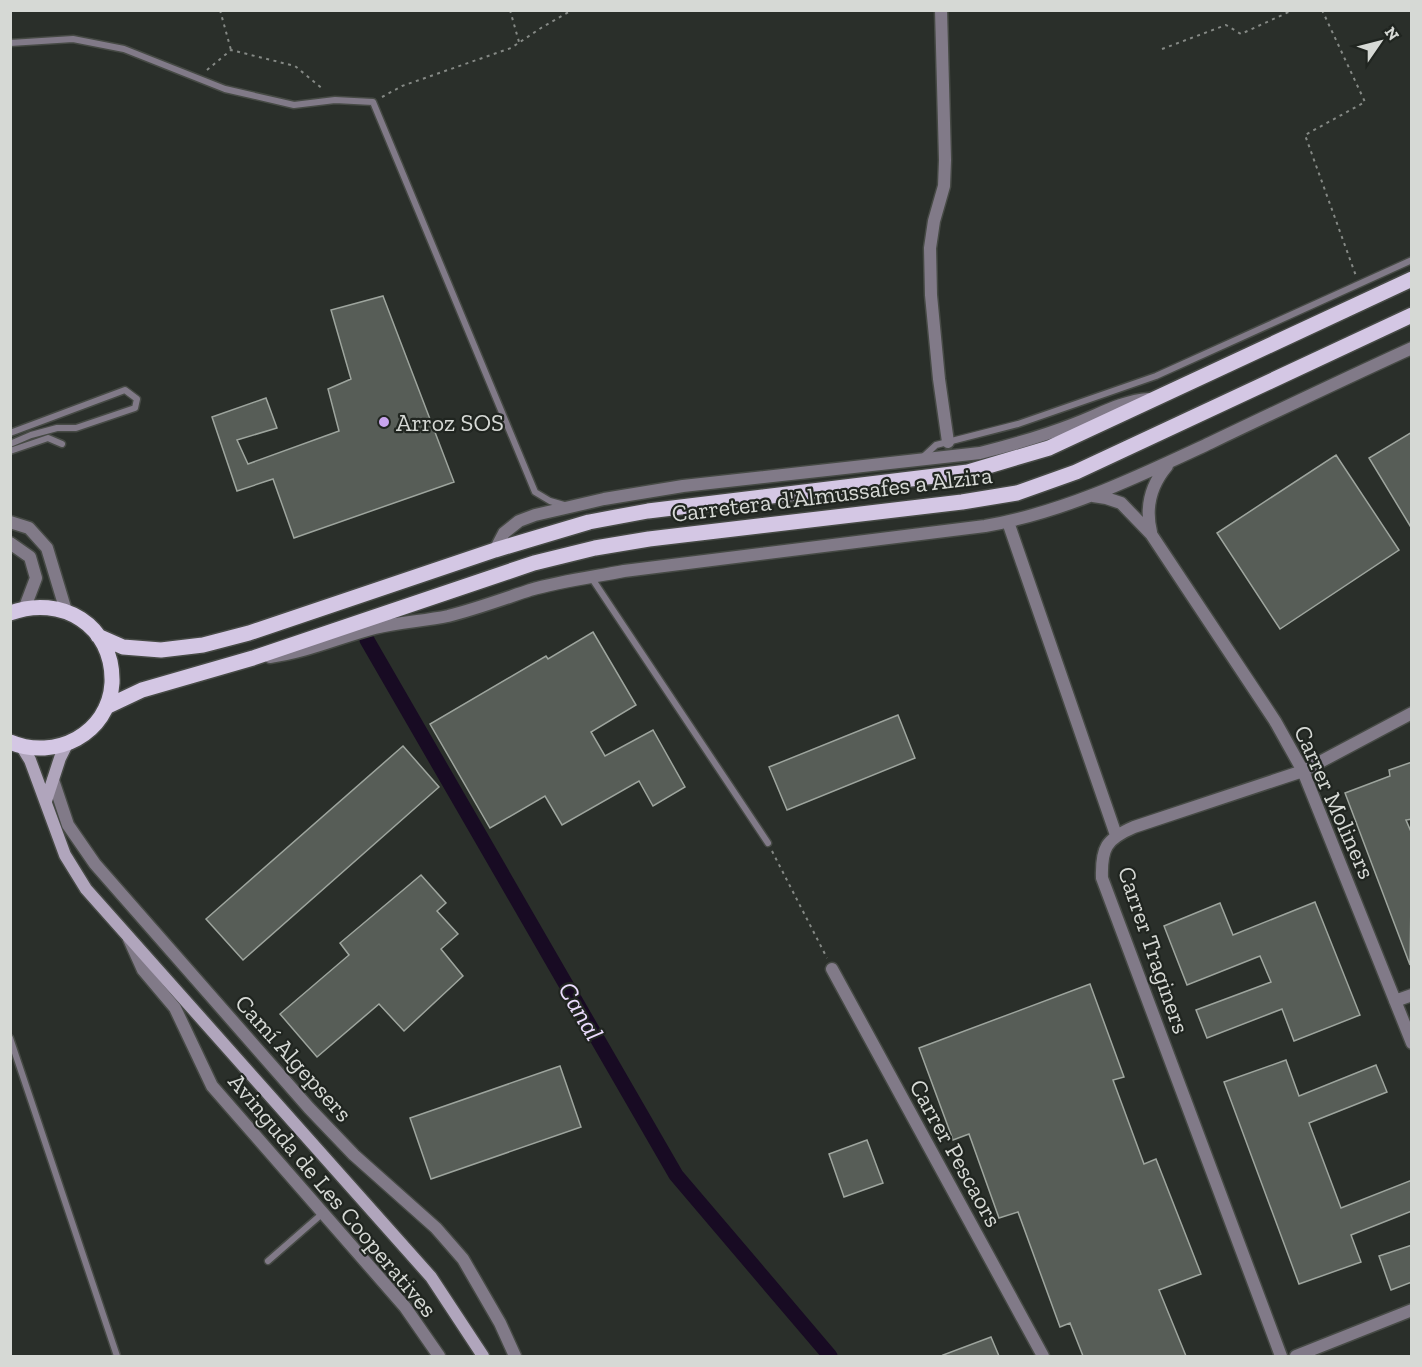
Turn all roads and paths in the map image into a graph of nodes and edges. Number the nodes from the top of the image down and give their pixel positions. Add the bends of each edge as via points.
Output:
1 (220, 10) edge
2 (510, 10) edge
3 (572, 10) edge
4 (941, 10) edge
5 (1293, 10) edge
6 (1322, 10) edge
7 (519, 42) junction
8 (10, 43) edge
9 (231, 50) junction
10 (1162, 50) dead end
11 (197, 79) junction
12 (335, 100) junction
13 (373, 102) junction
14 (1412, 260) edge
15 (1412, 279) edge
16 (1359, 284) junction
17 (1412, 315) edge
18 (1412, 348) edge
19 (1156, 398) junction
20 (10, 433) edge
21 (948, 442) junction
22 (10, 444) edge
23 (62, 444) dead end
24 (10, 451) edge
25 (919, 461) junction
26 (1171, 461) junction
27 (1092, 496) junction
28 (574, 507) junction
29 (12, 521) edge
30 (1008, 522) junction
31 (1151, 534) junction
32 (10, 543) edge
33 (495, 549) junction
34 (591, 577) junction
35 (18, 610) edge
36 (66, 610) junction
37 (98, 636) junction
38 (239, 662) junction
39 (106, 707) junction
40 (1412, 713) edge
41 (67, 744) junction
42 (16, 745) edge
43 (1303, 771) junction
44 (53, 780) junction
45 (45, 801) junction
46 (1116, 835) junction
47 (768, 843) joint
48 (128, 936) junction
49 (832, 969) joint
50 (1412, 995) edge
51 (1395, 1001) junction
52 (10, 1038) edge
53 (1412, 1043) edge
54 (324, 1212) junction
55 (268, 1261) dead end
56 (1412, 1311) edge
57 (117, 1356) edge
58 (439, 1356) edge
59 (483, 1356) edge
60 (515, 1356) edge
61 (1043, 1356) edge
62 (1281, 1356) edge
63 (1296, 1356) edge

1 - 9 path
2 - 7 path
3 - 7 path
4 - 21 street via 944,177 930,249
5 - 10 path via 1241,34 1226,25
6 - 16 path via 1365,102 1305,135
7 - 13 path via 402,86
8 - 11 lane via 73,39 124,49
9 - 11 path
9 - 12 path via 295,66
11 - 12 lane via 294,105
12 - 13 lane
13 - 28 lane via 535,492 550,501
14 - 16 lane
15 - 19 main road, Carretera d'Almussafes a Alzira
16 - 21 lane via 1156,376 1018,424
17 - 38 main road, Carretera d'Almussafes a Alzira via 1076,472 1017,493 595,548 534,563
18 - 26 street, Carretera d'Almussafes a Alzira
19 - 25 street, Carretera d'Almussafes a Alzira via 1133,400 1015,444
19 - 33 main road, Carretera d'Almussafes a Alzira via 1049,448 968,472 648,511 589,522
20 - 22 lane via 125,390 137,399 135,408
21 - 25 lane via 936,445
23 - 24 lane via 48,438
25 - 28 street, Carretera d'Almussafes a Alzira via 683,486
26 - 27 street, Carretera d'Almussafes a Alzira
26 - 31 street, Carrer Moliners via 1158,476 1148,500
27 - 30 street, Carretera d'Almussafes a Alzira
27 - 31 street, Carrer Moliners via 1121,503
28 - 33 street, Carretera d'Almussafes a Alzira via 519,521 504,533
29 - 36 street via 29,528 47,548
30 - 34 street, Carretera d'Almussafes a Alzira
30 - 46 street, Carrer Traginers
31 - 43 street, Carrer Moliners
32 - 35 street via 30,557 36,578
33 - 37 main road, Carretera d'Almussafes a Alzira via 203,645 142,649 123,647
34 - 38 street, Carretera d'Almussafes a Alzira via 442,617 375,628 293,654
34 - 47 lane
35 - 36 main road via 46,606
36 - 37 main road
37 - 39 main road via 109,658 112,683
38 - 39 main road, Carretera d'Almussafes a Alzira via 142,690
39 - 41 main road via 96,723
40 - 43 street
41 - 42 main road via 37,749
41 - 44 main road
42 - 45 main road via 30,760
43 - 46 street
43 - 51 street, Carrer Moliners
44 - 45 main road
44 - 60 street, Camí Algepsers via 68,825 95,864 309,1108 354,1155 436,1228 463,1259
45 - 48 main road via 56,836 75,873
46 - 62 street, Carrer Traginers via 1101,861 1102,878
47 - 49 path
48 - 54 street, Avinguda de Les Cooperatives via 143,970 175,1008 212,1086
48 - 59 main road via 431,1277
49 - 61 street, Carrer Pescaors
50 - 51 street
51 - 53 street, Carrer Moliners
52 - 57 lane
54 - 55 lane
54 - 58 street, Avinguda de Les Cooperatives via 405,1307
56 - 63 street

